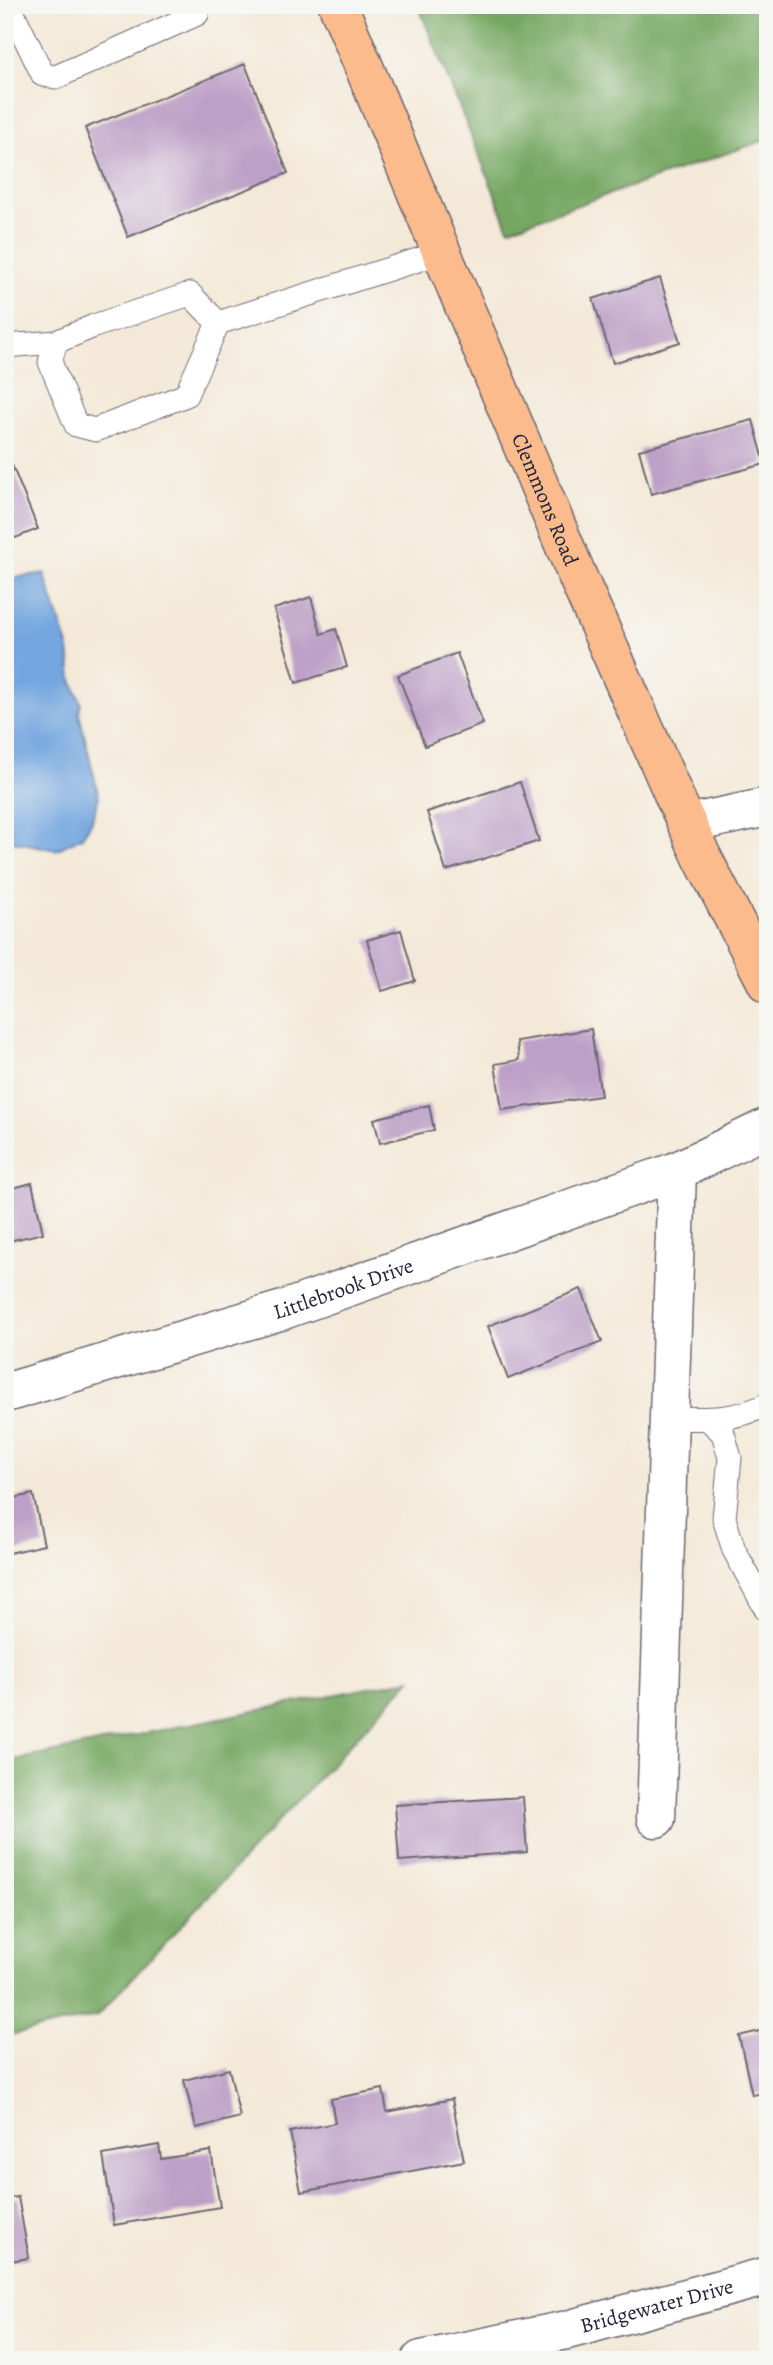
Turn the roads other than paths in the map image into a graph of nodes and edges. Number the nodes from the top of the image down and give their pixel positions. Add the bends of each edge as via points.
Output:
1 (9, 5) edge
2 (338, 5) edge
3 (197, 14) dead end
4 (443, 252) junction
5 (218, 323) junction
6 (56, 342) junction
7 (5, 346) edge
8 (768, 807) edge
9 (687, 824) junction
10 (768, 985) edge
11 (768, 1127) edge
12 (677, 1171) junction
13 (5, 1394) edge
14 (768, 1404) edge
15 (669, 1418) junction
16 (708, 1419) junction
17 (765, 1609) dead end
18 (656, 1818) dead end
19 (768, 2276) edge
20 (570, 2345) edge
21 (421, 2360) edge

1 - 3 lane via 43,75 56,77
2 - 4 main road, Clemmons Road
4 - 5 lane
4 - 9 main road, Clemmons Road via 576,573
5 - 6 lane via 190,294
5 - 6 lane via 186,395 95,430 76,425 50,362
6 - 7 lane
8 - 9 street
9 - 10 main road, Clemmons Road
11 - 12 street, Littlebrook Drive
12 - 13 street, Littlebrook Drive via 283,1310
12 - 15 street
14 - 16 lane via 741,1416
15 - 16 lane
15 - 18 street
16 - 17 lane via 723,1433 730,1458 724,1518 734,1550
19 - 20 street, Bridgewater Drive
20 - 21 street, Bridgewater Drive

